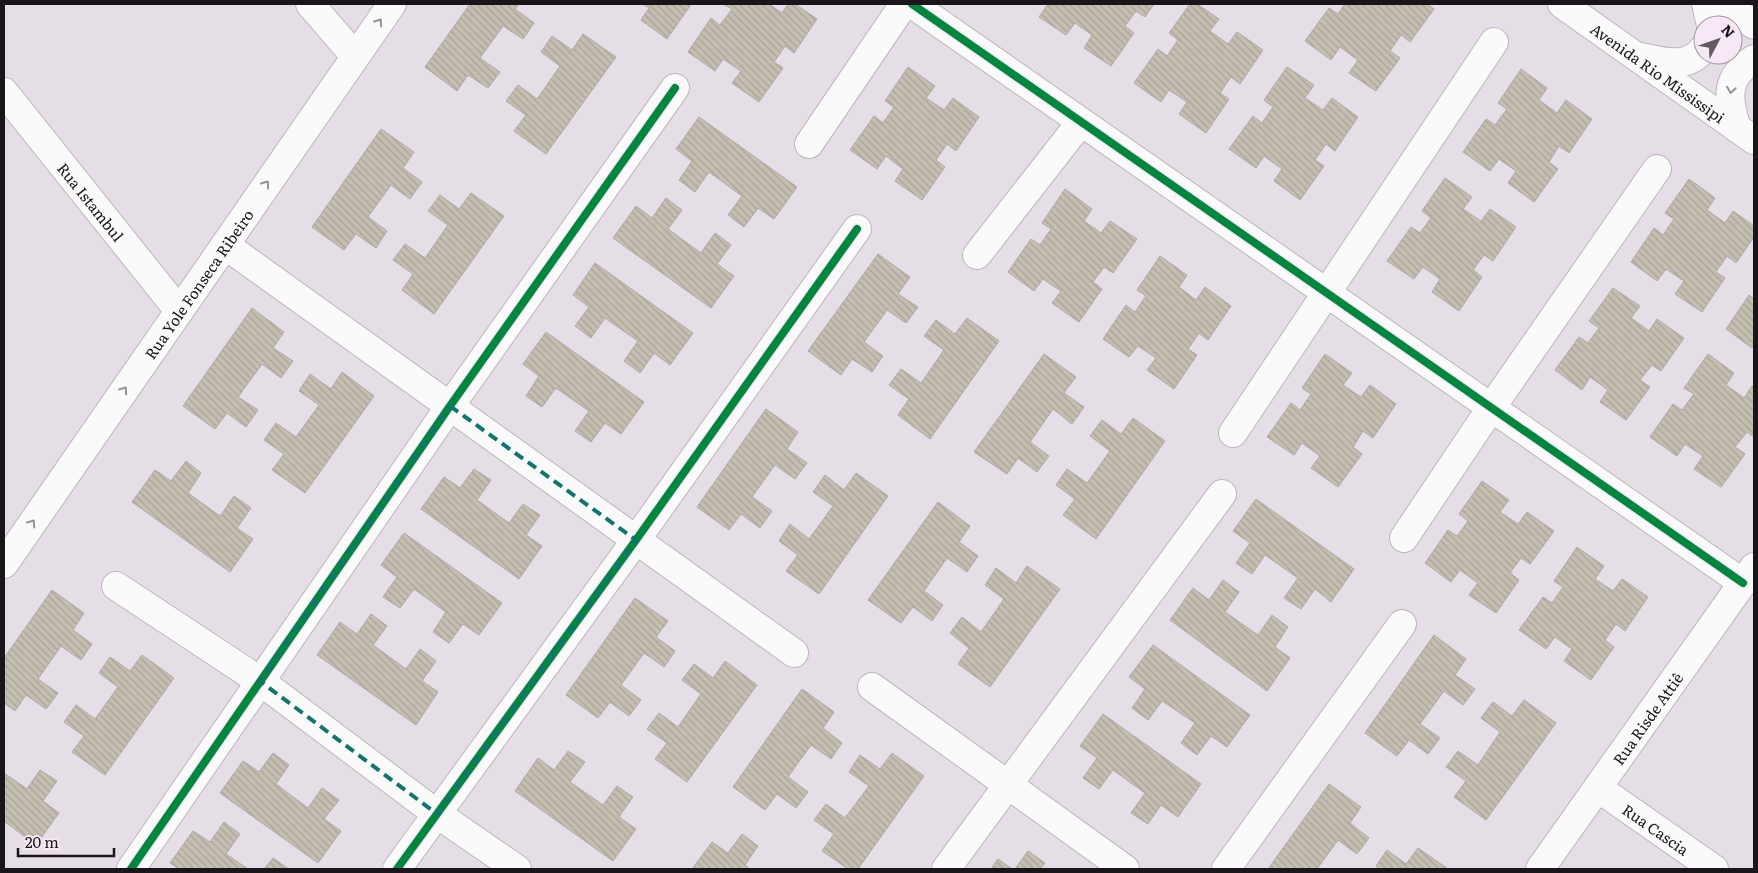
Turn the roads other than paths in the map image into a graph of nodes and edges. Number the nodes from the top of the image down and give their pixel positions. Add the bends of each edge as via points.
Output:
1 (310, 4) edge
2 (392, 4) edge
3 (904, 4) edge
4 (912, 4) edge
5 (1562, 4) edge
6 (1725, 4) edge
7 (1754, 25) edge
8 (1494, 42) dead end
9 (355, 56) junction
10 (1637, 57) junction
11 (1693, 58) edge
12 (1754, 59) edge
13 (675, 88) dead end
14 (4, 92) edge
15 (1081, 122) junction
16 (1746, 134) edge
17 (810, 144) dead end
18 (1657, 169) dead end
19 (857, 229) dead end
20 (225, 245) junction
21 (977, 255) dead end
22 (1326, 293) junction
23 (179, 311) junction
24 (450, 406) junction
25 (1491, 408) junction
26 (1233, 433) dead end
27 (1222, 494) dead end
28 (1404, 538) dead end
29 (636, 540) junction
30 (4, 564) edge
31 (1748, 575) edge
32 (116, 586) dead end
33 (1402, 624) dead end
34 (794, 653) dead end
35 (260, 681) junction
36 (872, 688) dead end
37 (1007, 785) junction
38 (1598, 788) junction
39 (438, 814) junction
40 (131, 869) edge
41 (397, 869) edge
42 (517, 869) edge
43 (946, 869) edge
44 (1125, 869) edge
45 (1226, 869) edge
46 (1540, 869) edge
47 (1714, 869) edge

1 - 9 street
9 -> 2 street, Rua Yole Fonseca Ribeiro
3 - 17 street
4 - 15 street
5 - 10 street, Avenida Rio Mississipi
6 - 7 street
8 - 22 street
20 -> 9 street, Rua Yole Fonseca Ribeiro
10 - 11 street via 1671,62 1687,62
10 - 16 street, Avenida Rio Mississipi
12 -> 16 street via 1734,78 1730,90 1732,114
13 - 24 street
14 - 23 street, Rua Istambul
15 - 21 street
15 - 22 street
18 - 25 street
19 - 29 street
20 - 23 street, Rua Yole Fonseca Ribeiro
20 - 24 street
22 - 25 street
22 - 26 street
30 -> 23 street, Rua Yole Fonseca Ribeiro
24 - 29 street
24 - 35 street
25 - 28 street
25 - 31 street
27 - 37 street
29 - 34 street
29 - 39 street
31 - 38 street, Rua Risde Attiê
32 - 35 street
33 - 45 street
35 - 39 street
35 - 40 street
36 - 37 street
37 - 43 street
37 - 44 street
38 - 46 street, Rua Risde Attiê
38 - 47 street, Rua Cascia
39 - 41 street
39 - 42 street

